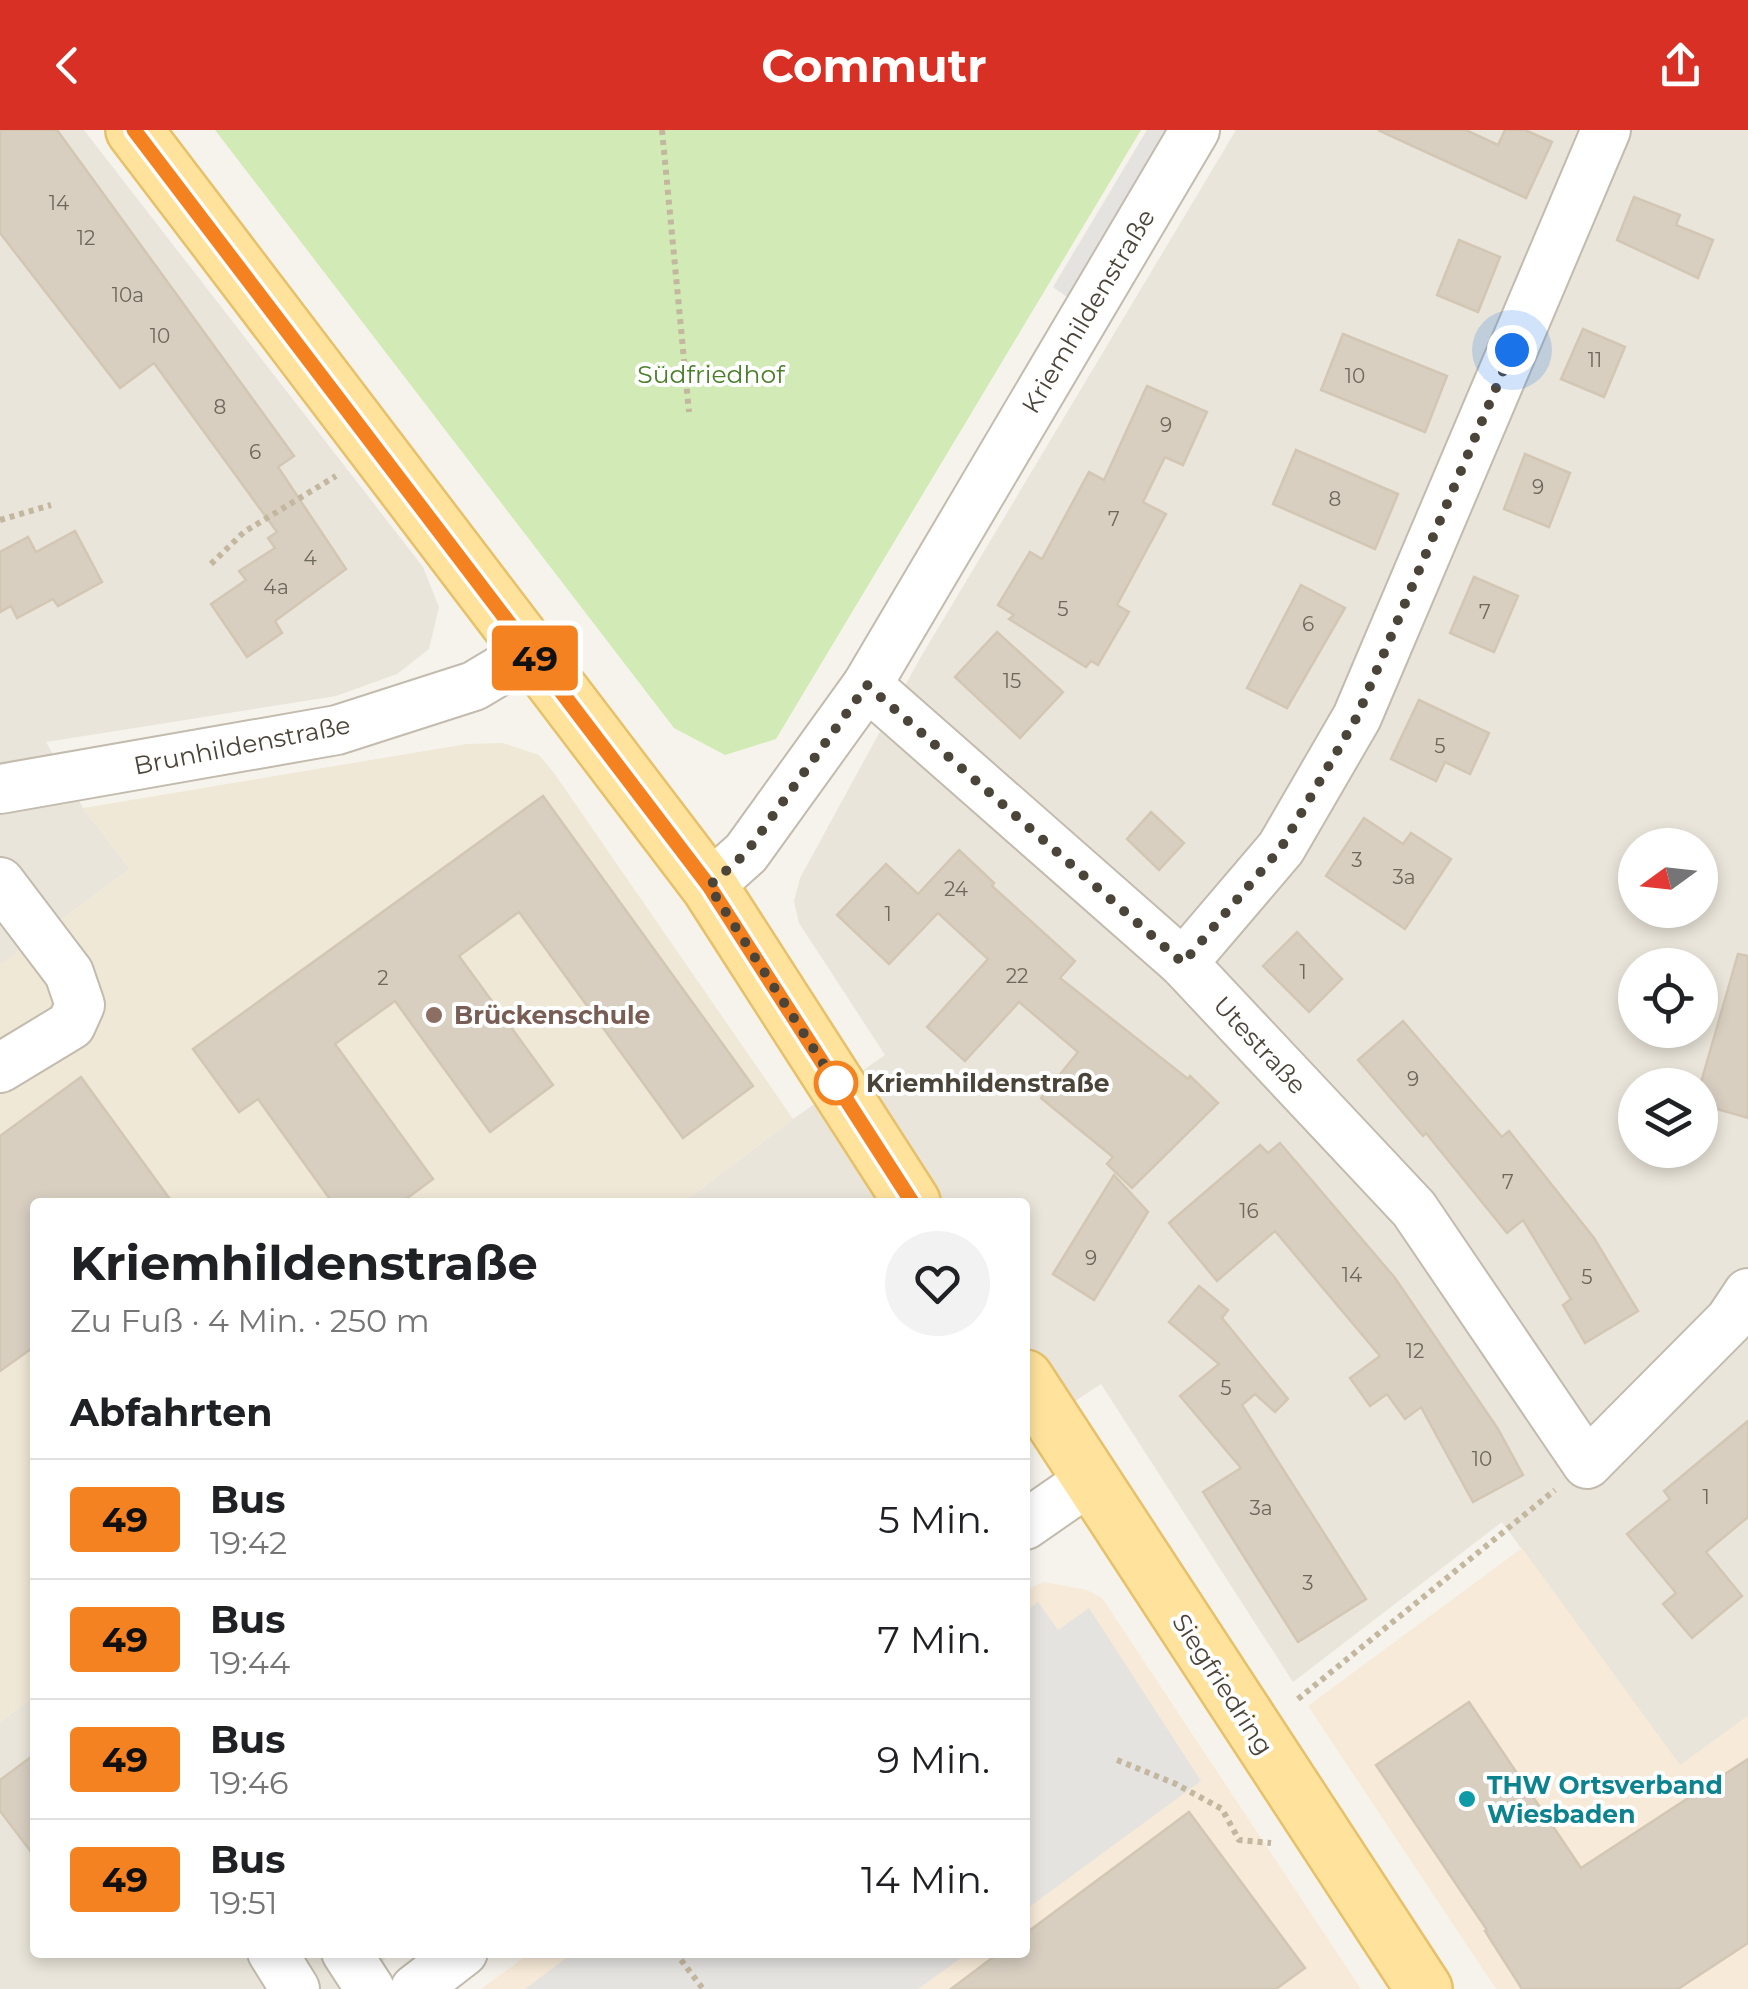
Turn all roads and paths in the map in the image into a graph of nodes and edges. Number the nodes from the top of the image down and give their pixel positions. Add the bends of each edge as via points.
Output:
1 (134, 130) edge
2 (662, 130) edge
3 (1195, 130) edge
4 (1606, 130) edge
5 (688, 412) dead end
6 (326, 482) dead end
7 (50, 504) dead end
8 (0, 520) edge
9 (212, 564) dead end
10 (531, 652) junction
11 (867, 685) junction
12 (0, 789) edge
13 (0, 882) edge
14 (709, 886) junction
15 (1183, 963) junction
16 (0, 1068) edge
17 (909, 1198) edge
18 (1748, 1292) edge
19 (1030, 1386) edge
20 (1587, 1464) junction
21 (1090, 1480) junction
22 (1030, 1522) edge
23 (1298, 1699) dead end
24 (1117, 1760) dead end
25 (1277, 1844) dead end
26 (276, 1958) edge
27 (350, 1958) edge
28 (454, 1958) edge
29 (679, 1958) edge
30 (295, 1989) edge
31 (370, 1989) edge
32 (415, 1989) edge
33 (702, 1989) edge
34 (1424, 1989) edge

1 - 10 main road
2 - 5 path
3 - 11 street, Kriemhildenstraße
4 - 15 street via 1357,717 1281,848
6 - 9 path via 244,532
7 - 8 path
10 - 12 street, Brunhildenstraße via 474,686 337,730
10 - 14 main road
11 - 14 street, Kriemhildenstraße via 746,853
11 - 15 street, Utestraße
13 - 16 street via 69,974 80,1005 71,1025
14 - 17 main road
15 - 20 street, Utestraße via 1414,1210
18 - 20 street via 1730,1320
19 - 21 main road, Siegfriedring
20 - 23 path
21 - 22 street
21 - 34 main road, Siegfriedring
24 - 25 path via 1222,1808 1239,1840
26 - 30 street
27 - 31 street
28 - 32 street
29 - 33 path

